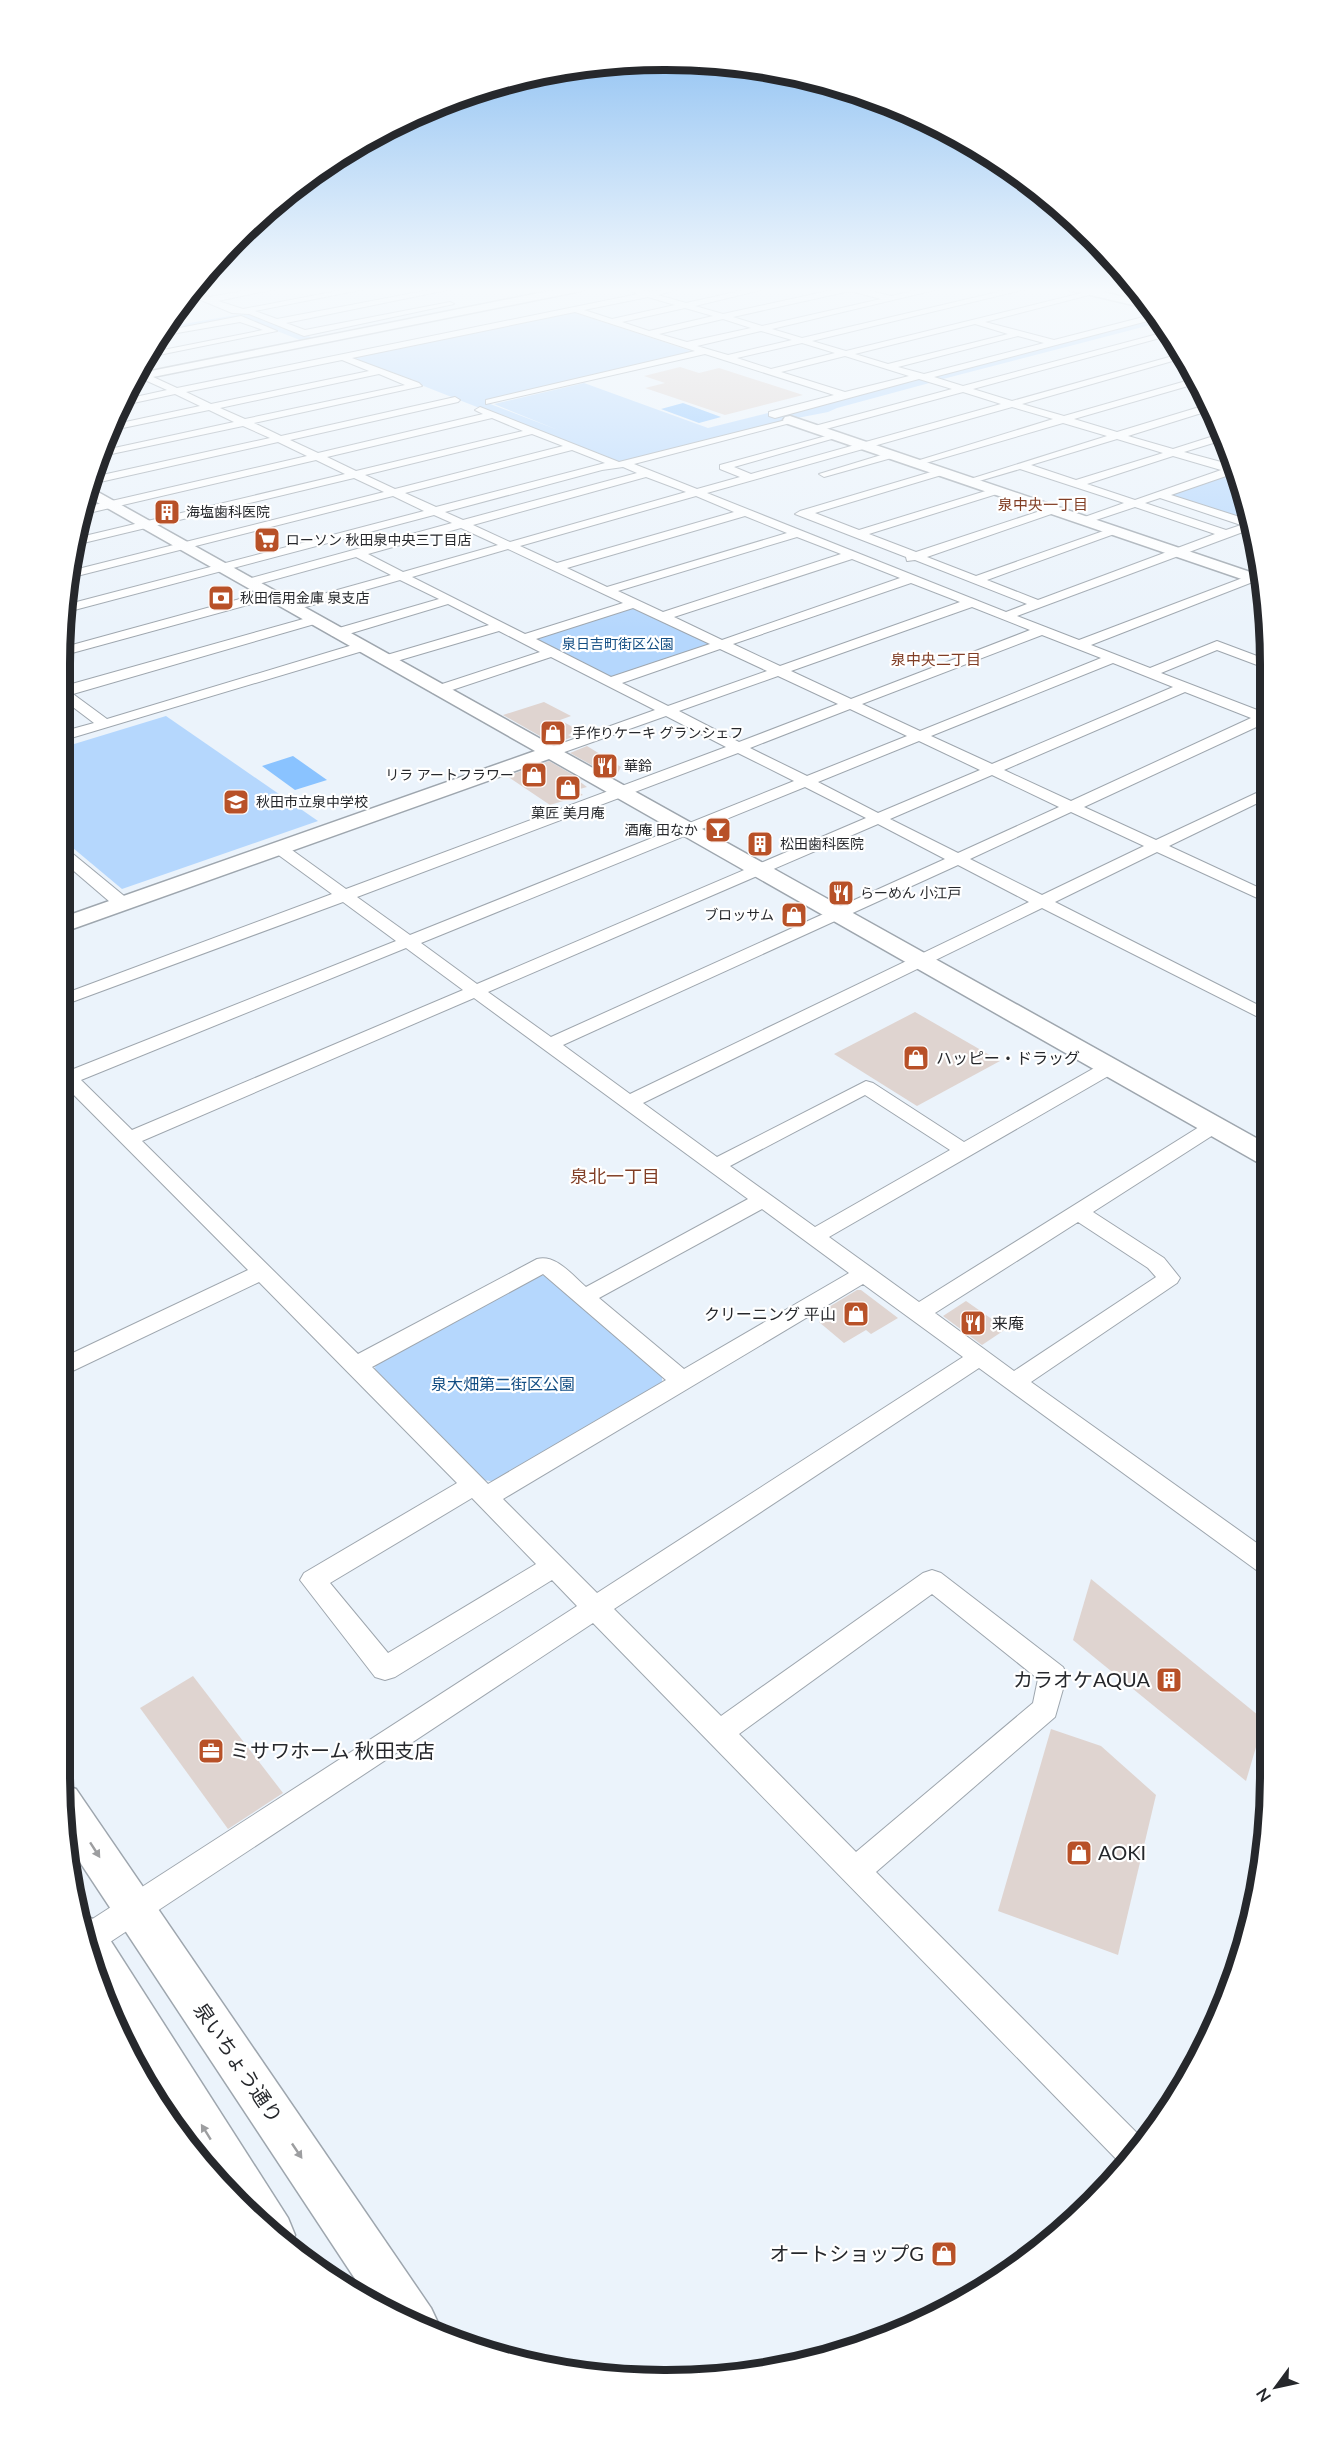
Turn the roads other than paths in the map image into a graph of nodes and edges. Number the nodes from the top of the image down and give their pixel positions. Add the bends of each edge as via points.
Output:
1 (199, 402) edge
2 (235, 402) edge
3 (357, 402) edge
4 (459, 402) edge
5 (818, 402) edge
6 (915, 402) edge
7 (1004, 402) edge
8 (1018, 402) edge
9 (1122, 402) edge
10 (464, 404) junction
11 (1011, 404) junction
12 (211, 407) junction
13 (1202, 410) edge
14 (493, 415) junction
15 (1063, 419) junction
16 (790, 420) junction
17 (244, 423) junction
18 (121, 426) edge
19 (815, 429) junction
20 (534, 431) junction
21 (837, 436) junction
22 (1118, 436) junction
23 (1215, 439) edge
24 (280, 440) junction
25 (864, 445) junction
26 (573, 447) junction
27 (110, 452) edge
28 (1172, 452) junction
29 (891, 455) junction
30 (318, 456) junction
31 (915, 463) junction
32 (620, 464) junction
33 (1020, 465) junction
34 (1225, 467) edge
35 (941, 472) junction
36 (648, 473) junction
37 (1228, 473) edge
38 (356, 474) junction
39 (824, 474) dead end
40 (749, 477) junction
41 (100, 479) edge
42 (969, 481) junction
43 (1076, 484) junction
44 (996, 491) junction
45 (697, 492) junction
46 (394, 493) junction
47 (1161, 495) junction
48 (96, 496) edge
49 (1135, 504) junction
50 (110, 505) junction
51 (92, 509) edge
52 (1053, 510) junction
53 (436, 512) junction
54 (746, 512) junction
55 (804, 513) junction
56 (1083, 521) junction
57 (1241, 521) edge
58 (772, 522) junction
59 (463, 524) junction
60 (147, 525) junction
61 (1243, 527) edge
62 (1113, 531) junction
63 (798, 533) junction
64 (860, 534) junction
65 (1226, 534) junction
66 (84, 540) edge
67 (185, 546) junction
68 (508, 546) junction
69 (355, 552) junction
70 (1177, 553) junction
71 (851, 555) junction
72 (916, 556) junction
73 (882, 567) junction
74 (223, 568) junction
75 (553, 568) junction
76 (78, 573) edge
77 (404, 575) junction
78 (1252, 576) edge
79 (910, 579) junction
80 (976, 580) junction
81 (1253, 580) edge
82 (248, 583) junction
83 (606, 591) junction
84 (269, 595) junction
85 (450, 600) junction
86 (972, 602) junction
87 (633, 604) junction
88 (1038, 604) junction
89 (74, 606) edge
90 (291, 607) junction
91 (1006, 616) junction
92 (662, 617) junction
93 (314, 620) junction
94 (501, 626) junction
95 (1041, 630) junction
96 (337, 633) junction
97 (525, 638) junction
98 (719, 644) junction
99 (1079, 645) junction
100 (361, 647) junction
101 (71, 649) edge
102 (552, 652) junction
103 (1111, 659) junction
104 (385, 660) junction
105 (1259, 662) edge
106 (779, 671) junction
107 (1150, 673) junction
108 (611, 682) junction
109 (1185, 687) junction
110 (71, 689) edge
111 (438, 690) junction
112 (71, 699) edge
113 (849, 704) junction
114 (667, 710) junction
115 (1259, 716) edge
116 (1259, 720) edge
117 (105, 724) junction
118 (71, 734) edge
119 (920, 737) junction
120 (737, 747) junction
121 (551, 752) junction
122 (993, 770) junction
123 (806, 781) junction
124 (620, 793) junction
125 (1259, 796) edge
126 (1071, 807) junction
127 (879, 818) junction
128 (686, 830) junction
129 (1155, 846) junction
130 (279, 848) junction
131 (959, 859) junction
132 (71, 860) edge
133 (759, 870) junction
134 (1259, 894) edge
135 (344, 895) junction
136 (1042, 901) junction
137 (123, 904) junction
138 (839, 914) junction
139 (71, 923) edge
140 (407, 942) junction
141 (920, 960) junction
142 (475, 991) junction
143 (71, 997) edge
144 (1259, 1012) edge
145 (550, 1044) junction
146 (1110, 1067) junction
147 (71, 1072) edge
148 (71, 1080) edge
149 (628, 1103) junction
150 (1214, 1126) junction
151 (129, 1139) junction
152 (963, 1150) junction
153 (1259, 1151) edge
154 (717, 1166) junction
155 (764, 1199) junction
156 (1078, 1212) junction
157 (815, 1236) junction
158 (261, 1272) junction
159 (865, 1273) junction
160 (584, 1297) junction
161 (919, 1313) junction
162 (978, 1358) junction
163 (71, 1364) edge
164 (356, 1365) junction
165 (683, 1380) junction
166 (1013, 1383) junction
167 (480, 1491) junction
168 (1259, 1559) edge
169 (554, 1566) junction
170 (594, 1607) junction
171 (719, 1733) junction
172 (72, 1816) edge
173 (855, 1871) junction
174 (133, 1908) junction
175 (92, 1934) edge
176 (102, 1968) edge
177 (1128, 2148) edge
178 (248, 2199) edge
179 (404, 2310) edge

1 - 12 street
2 - 12 street
3 - 17 street
4 - 10 street
5 - 16 street via 772,414
6 - 19 street
7 - 11 street
8 - 11 street
9 - 15 street
10 - 14 street
10 - 24 street
11 - 15 street
11 - 25 street
12 - 17 street
12 - 18 street
13 - 22 street
14 - 20 street
14 - 30 street
15 - 22 street
15 - 31 street
16 - 19 street
16 - 32 street
17 - 24 street
17 - 27 street
19 - 21 street
20 - 26 street
20 - 38 street
21 - 25 street
21 - 40 street via 724,467
22 - 28 street
22 - 33 street
23 - 28 street
24 - 30 street
24 - 41 street
25 - 29 street
25 - 40 street
26 - 32 street
26 - 46 street
28 - 34 street
28 - 43 street
29 - 31 street
29 - 39 street
30 - 38 street
30 - 50 street
31 - 35 street
32 - 36 street
32 - 53 street
33 - 42 street
33 - 43 street
35 - 42 street
35 - 55 street
36 - 45 street
36 - 59 street
37 - 47 street
38 - 46 street
38 - 60 street
40 - 45 street
42 - 44 street
43 - 49 street
44 - 52 street
44 - 64 street
45 - 54 street
45 - 68 street
46 - 53 street
46 - 67 street
47 - 49 street
47 - 57 street
48 - 50 street
49 - 56 street
49 - 65 street
50 - 51 street
50 - 60 street
52 - 56 street
52 - 72 street
53 - 59 street
53 - 74 street
54 - 58 street
54 - 75 street
55 - 58 street
55 - 64 street
56 - 62 street
58 - 63 street
59 - 68 street
59 - 69 street
60 - 66 street
60 - 67 street
61 - 65 street
62 - 70 street
62 - 80 street
63 - 71 street
63 - 83 street
64 - 72 street
65 - 70 street
67 - 74 street
67 - 76 street
68 - 75 street
68 - 77 street
69 - 77 street
69 - 82 street
70 - 78 street
70 - 88 street
71 - 73 street
71 - 92 street
72 - 73 street
72 - 80 street
73 - 79 street
74 - 82 street
74 - 89 street
75 - 83 street
77 - 85 street
77 - 90 street
79 - 86 street
79 - 98 street
80 - 88 street
81 - 99 street
82 - 84 street
83 - 87 street
84 - 90 street
84 - 101 street
85 - 94 street
85 - 96 street
86 - 91 street
86 - 106 street
87 - 92 street
87 - 97 street
88 - 91 street
90 - 93 street
91 - 95 street
92 - 98 street
93 - 96 street
93 - 110 street
94 - 97 street
94 - 104 street
95 - 99 street
95 - 113 street
96 - 100 street
97 - 102 street
98 - 106 street
98 - 108 street
99 - 103 street
100 - 104 street
100 - 117 street
102 - 108 street
102 - 111 street
103 - 107 street
103 - 119 street
104 - 111 street
105 - 107 street via 1217,645
106 - 113 street
106 - 114 street
107 - 109 street
108 - 114 street
109 - 115 street
109 - 122 street
111 - 121 street
112 - 117 street
113 - 119 street
113 - 120 street
114 - 120 street
114 - 121 street
116 - 126 street
117 - 118 street
119 - 122 street
119 - 123 street
120 - 123 street
120 - 124 street
121 - 124 street
121 - 130 street
122 - 126 street
122 - 127 street
123 - 127 street
123 - 128 street
124 - 128 street
124 - 135 street
125 - 129 street
126 - 129 street
126 - 131 street
127 - 131 street
127 - 133 street
128 - 133 street
128 - 140 street
129 - 134 street
129 - 136 street
130 - 135 street
130 - 137 street
131 - 136 street
131 - 138 street
132 - 137 street
133 - 138 street
133 - 142 street
135 - 140 street
135 - 143 street
136 - 141 street
136 - 144 street
137 - 139 street
138 - 141 street
138 - 145 street
140 - 142 street
140 - 147 street
141 - 146 street
141 - 149 street
142 - 145 street
142 - 151 street
145 - 149 street
146 - 150 street
146 - 152 street
148 - 151 street
149 - 154 street
150 - 153 street
150 - 156 street
151 - 158 street
152 - 154 street via 866,1087
152 - 157 street
154 - 155 street
155 - 157 street
155 - 160 street
156 - 161 street
156 - 166 street via 1156,1263 1168,1278
157 - 159 street
158 - 163 street
158 - 164 street
159 - 161 street
159 - 165 street
160 - 164 street via 545,1264
160 - 165 street
161 - 162 street
162 - 166 street
162 - 170 street
164 - 167 street
165 - 167 street
166 - 168 street
167 - 169 street
167 - 169 street via 313,1580 385,1669
169 - 170 street
170 - 171 street
170 - 174 street
171 - 173 street
171 - 173 street via 932,1580 1053,1675 1045,1709
172 -> 174 street, 泉いちょう通り
173 - 177 street
174 - 175 street
174 -> 179 street, 泉いちょう通り
178 -> 176 street

